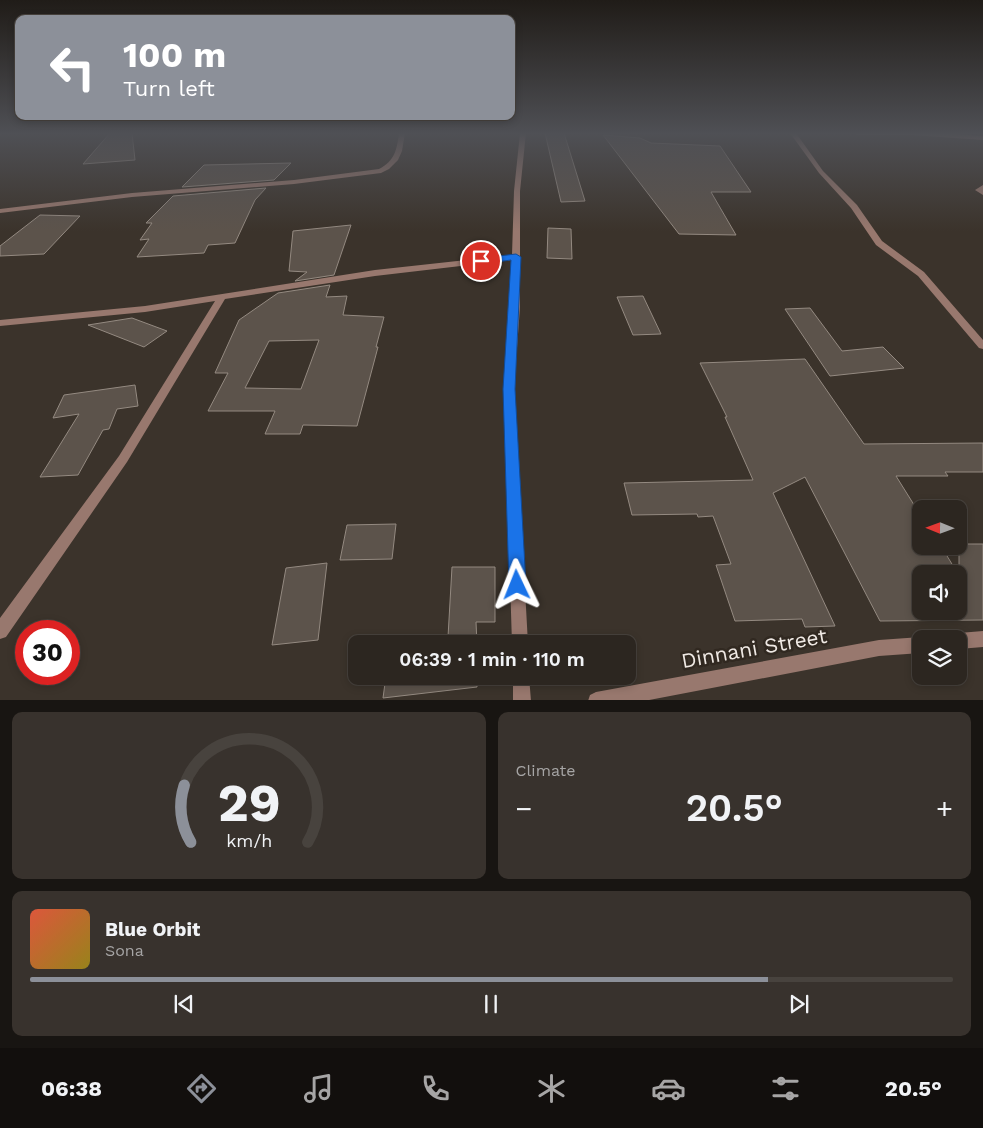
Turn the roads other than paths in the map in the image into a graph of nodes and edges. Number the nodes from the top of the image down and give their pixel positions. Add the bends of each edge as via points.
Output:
1 (390, 166) edge
2 (520, 166) edge
3 (816, 166) edge
4 (983, 187) edge
5 (983, 193) edge
6 (0, 211) edge
7 (516, 257) junction
8 (222, 296) junction
9 (0, 324) edge
10 (983, 346) edge
11 (0, 631) edge
12 (520, 635) edge
13 (983, 639) edge
14 (967, 640) edge
15 (912, 646) edge
16 (521, 685) edge
17 (522, 700) edge
18 (596, 700) edge

1 - 6 street via 380,171 294,182 132,195
2 - 7 street
3 - 10 street via 854,208 879,243 921,274
4 - 5 street via 978,190
7 - 8 street via 375,273
7 - 12 street via 509,389
8 - 9 street via 146,309
8 - 11 street via 123,459
13 - 14 street
15 - 18 street, Dinnani Street via 879,648
16 - 17 street

